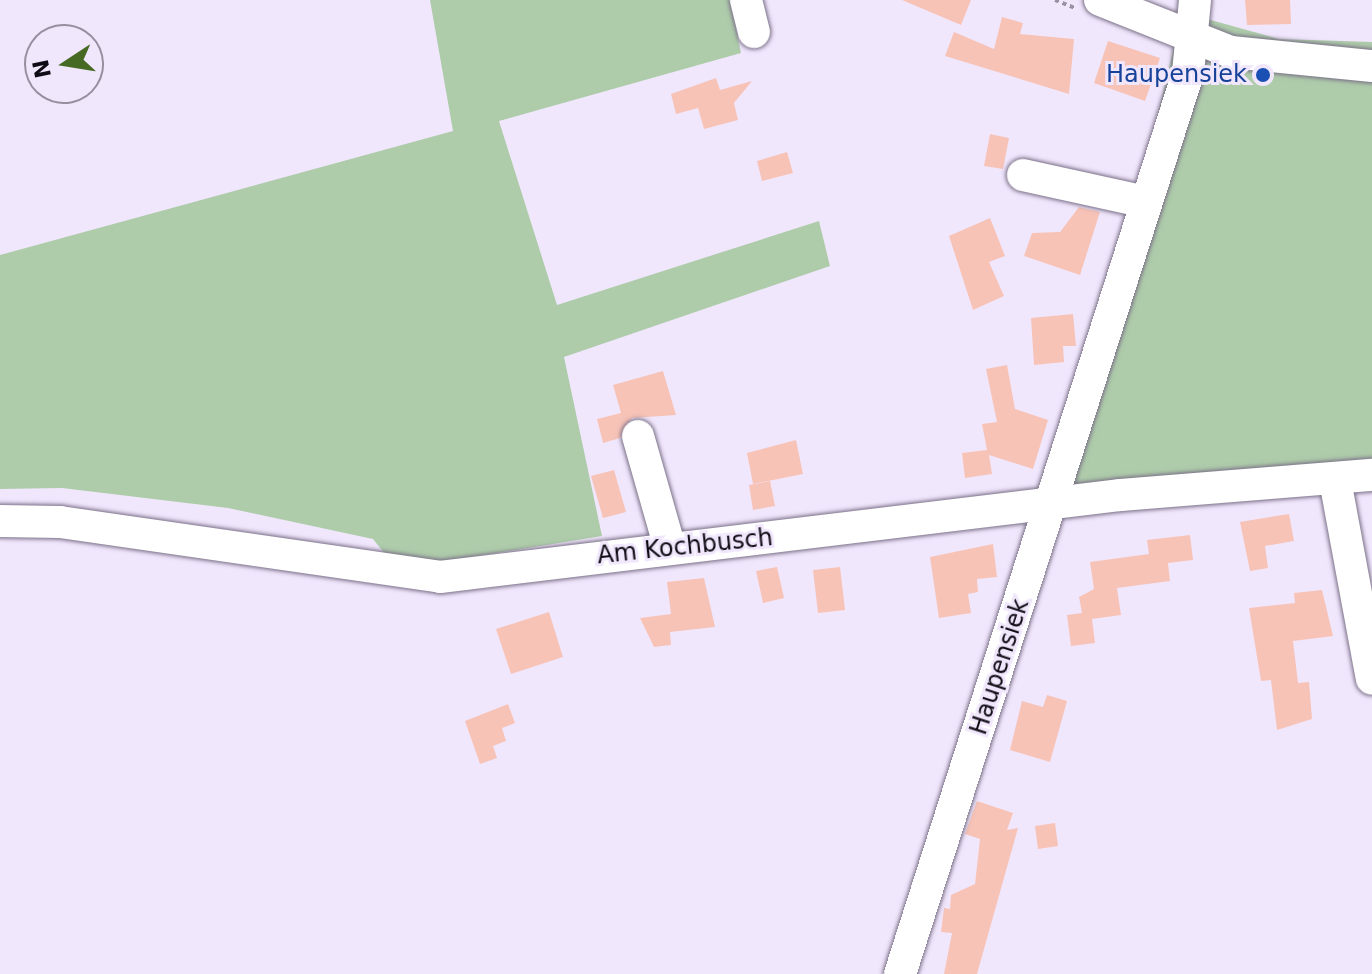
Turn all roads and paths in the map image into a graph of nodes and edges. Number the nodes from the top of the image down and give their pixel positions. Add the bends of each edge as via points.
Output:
1 (746, 0) edge
2 (1100, 0) edge
3 (1195, 0) edge
4 (754, 32) dead end
5 (1193, 38) junction
6 (1372, 66) edge
7 (1023, 175) dead end
8 (1141, 201) junction
9 (638, 436) dead end
10 (1372, 475) edge
11 (1335, 480) junction
12 (1052, 509) junction
13 (0, 521) edge
14 (670, 548) junction
15 (1372, 679) edge
16 (900, 974) edge

1 - 4 street
2 - 5 street
3 - 5 street, Haupensiek
5 - 6 street via 1258,58
5 - 8 street, Haupensiek via 1188,73
7 - 8 street
8 - 12 street, Haupensiek
9 - 14 street
10 - 11 street, Am Kochbusch
11 - 12 street, Am Kochbusch via 1121,495
11 - 15 street
12 - 14 street, Am Kochbusch
12 - 16 street, Haupensiek
13 - 14 street, Am Kochbusch via 60,522 440,577

